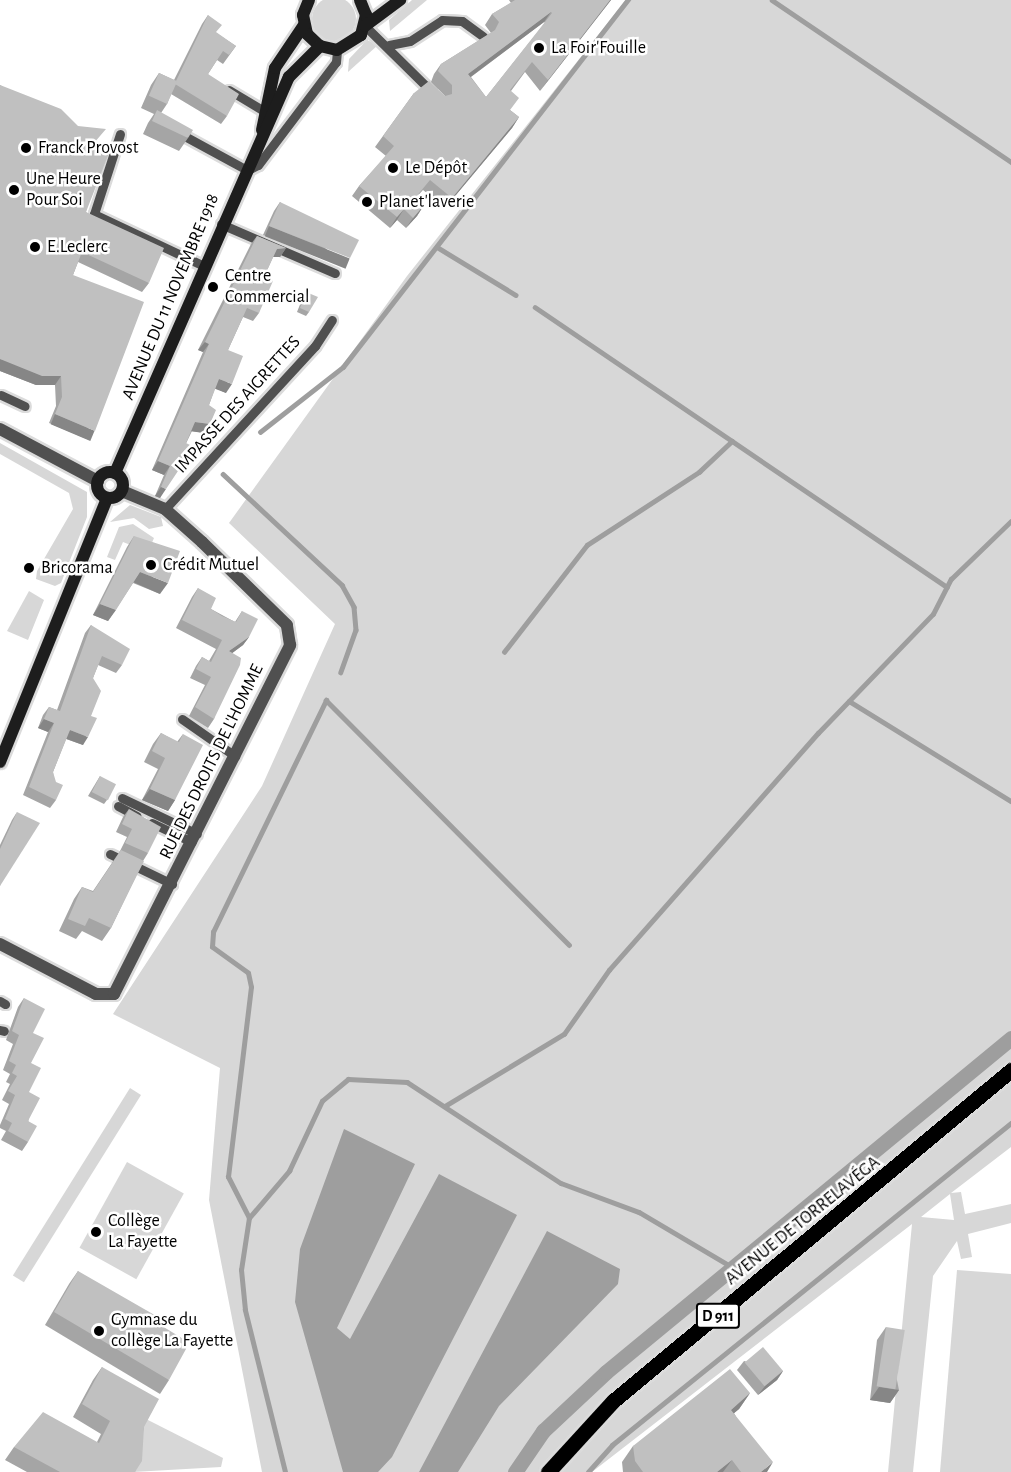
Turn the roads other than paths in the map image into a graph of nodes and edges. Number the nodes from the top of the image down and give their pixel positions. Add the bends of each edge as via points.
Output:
1 (309, 0) edge
2 (360, 0) edge
3 (400, 0) edge
4 (304, 25) junction
5 (365, 26) junction
6 (483, 36) edge
7 (389, 45) junction
8 (320, 46) junction
9 (337, 50) junction
10 (214, 81) edge
11 (440, 100) edge
12 (264, 111) junction
13 (166, 126) edge
14 (120, 134) dead end
15 (262, 135) junction
16 (244, 170) junction
17 (221, 224) junction
18 (204, 266) junction
19 (335, 273) dead end
20 (332, 320) dead end
21 (0, 395) edge
22 (26, 406) dead end
23 (0, 429) edge
24 (115, 473) junction
25 (98, 481) junction
26 (122, 491) junction
27 (107, 498) junction
28 (165, 509) junction
29 (182, 719) dead end
30 (235, 756) junction
31 (0, 762) edge
32 (120, 802) dead end
33 (195, 838) junction
34 (110, 854) dead end
35 (172, 884) junction
36 (0, 944) edge
37 (1011, 1070) edge
38 (1011, 1084) edge
39 (897, 1169) junction
40 (548, 1472) edge

1 - 4 main road
2 - 5 main road
3 - 5 main road
4 - 8 main road
4 - 12 main road, AVENUE DU 11 NOVEMBRE 1918 via 274,68
5 - 7 lane
5 - 9 main road via 355,43
6 - 7 lane via 462,21 442,20 410,41
7 - 11 lane
8 - 9 main road
8 - 15 main road, AVENUE DU 11 NOVEMBRE 1918 via 289,77
9 - 16 lane via 336,62 258,165
10 - 12 lane
12 - 15 main road, AVENUE DU 11 NOVEMBRE 1918
13 - 16 lane
14 - 18 lane via 94,214
15 - 16 main road, AVENUE DU 11 NOVEMBRE 1918
16 - 17 main road, AVENUE DU 11 NOVEMBRE 1918
17 - 18 main road, AVENUE DU 11 NOVEMBRE 1918
17 - 19 lane
18 - 24 main road, AVENUE DU 11 NOVEMBRE 1918
20 - 28 lane, IMPASSE DES AIGRETTES via 315,346
21 - 22 lane
23 - 25 street
24 - 25 main road
24 - 26 main road via 122,480
25 - 27 main road
26 - 27 main road
26 - 28 street, RUE DES DROITS DE L'HOMME
27 - 31 main road
28 - 30 street, RUE DES DROITS DE L'HOMME via 292,630 290,645
29 - 30 lane
30 - 33 street, RUE DES DROITS DE L'HOMME
32 - 33 lane
33 - 35 street, RUE DES DROITS DE L'HOMME
34 - 35 lane
35 - 36 street, RUE DES DROITS DE L'HOMME via 114,994 96,994
37 - 39 main road, AVENUE DE TORRELAVÉGA / D 911
38 - 39 main road, AVENUE DE TORRELAVÉGA / D 911
39 - 40 main road, AVENUE DE TORRELAVÉGA / D 911 via 613,1401

